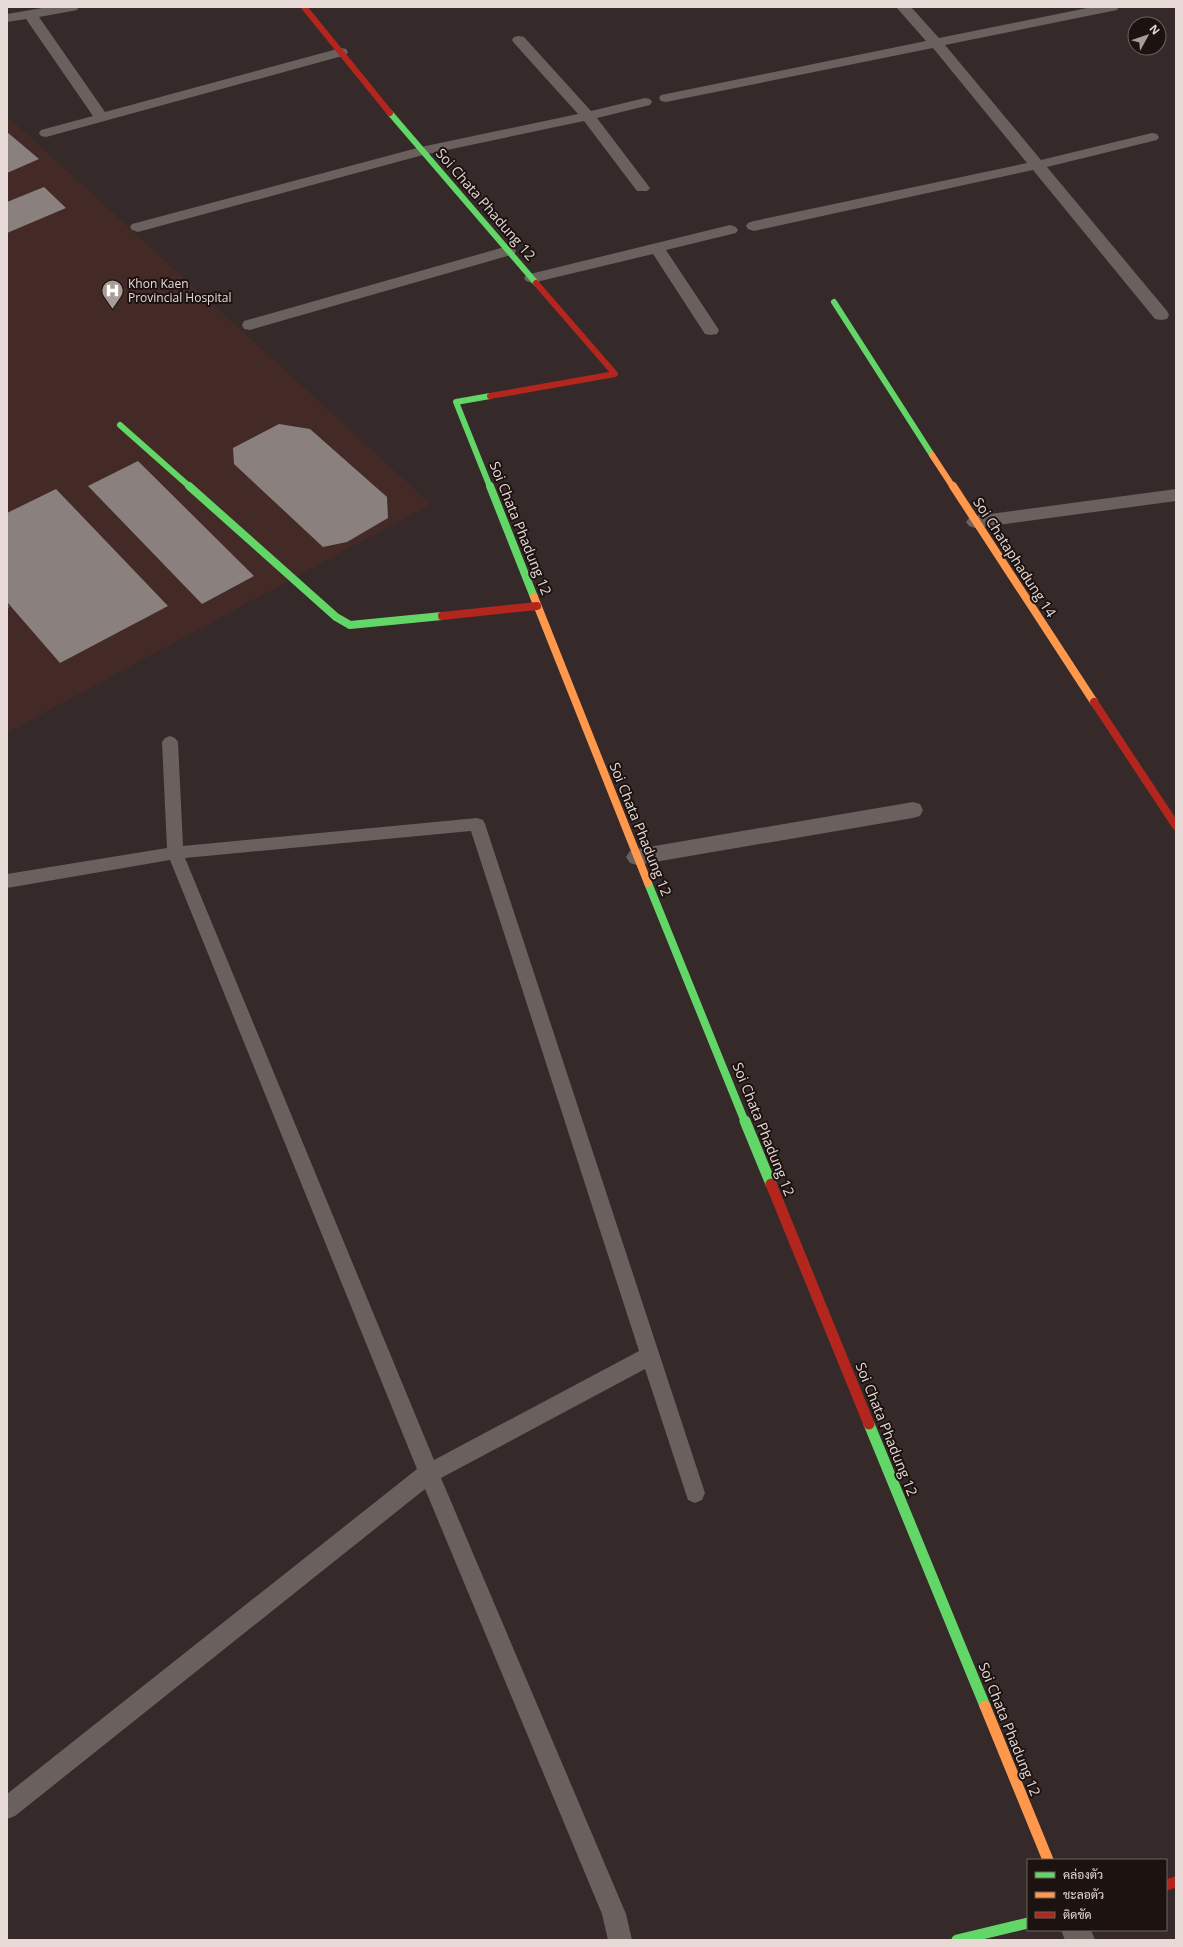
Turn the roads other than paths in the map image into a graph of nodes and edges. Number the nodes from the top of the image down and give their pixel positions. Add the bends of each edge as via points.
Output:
1 (72, 7) edge
2 (304, 7) edge
3 (903, 7) edge
4 (1112, 7) edge
5 (30, 14) junction
6 (7, 18) edge
7 (519, 40) dead end
8 (936, 43) junction
9 (341, 52) junction
10 (666, 98) dead end
11 (646, 102) dead end
12 (588, 116) junction
13 (101, 117) junction
14 (46, 133) dead end
15 (1152, 137) dead end
16 (421, 151) junction
17 (1037, 166) junction
18 (642, 188) dead end
19 (754, 226) dead end
20 (138, 227) dead end
21 (730, 230) dead end
22 (658, 248) junction
23 (508, 250) junction
24 (532, 278) junction
25 (834, 302) dead end
26 (1161, 315) dead end
27 (250, 325) dead end
28 (711, 330) dead end
29 (120, 425) dead end
30 (1176, 495) edge
31 (975, 522) junction
32 (537, 606) junction
33 (170, 742) dead end
34 (913, 810) dead end
35 (1176, 826) edge
36 (175, 853) junction
37 (637, 857) junction
38 (7, 881) edge
39 (650, 1356) junction
40 (429, 1473) junction
41 (695, 1493) dead end
42 (7, 1808) edge
43 (1048, 1859) edge
44 (1027, 1923) edge
45 (620, 1940) edge
46 (957, 1940) edge

1 - 5 street
2 - 9 street, Soi Chata Phadung 12
3 - 8 street
4 - 8 street
5 - 6 street
5 - 13 street
7 - 12 street
8 - 10 street
8 - 17 street
9 - 13 street
9 - 16 street, Soi Chata Phadung 12
11 - 12 street
12 - 16 street
12 - 18 street
13 - 14 street
15 - 17 street
16 - 20 street
16 - 23 street, Soi Chata Phadung 12
17 - 19 street
17 - 26 street
21 - 22 street
22 - 24 street
22 - 28 street
23 - 24 street, Soi Chata Phadung 12
23 - 27 street
24 - 32 street, Soi Chata Phadung 12 via 615,374 456,402
25 - 31 street, Soi Chataphadung 14
29 - 32 street via 336,617 350,625
30 - 31 street
31 - 35 street, Soi Chataphadung 14
32 - 37 street, Soi Chata Phadung 12
33 - 36 lane
34 - 37 street
36 - 38 lane
36 - 39 lane via 477,824
36 - 40 lane
37 - 43 street, Soi Chata Phadung 12
39 - 40 lane
39 - 41 lane
40 - 42 lane
40 - 45 lane via 614,1914
44 - 46 street

